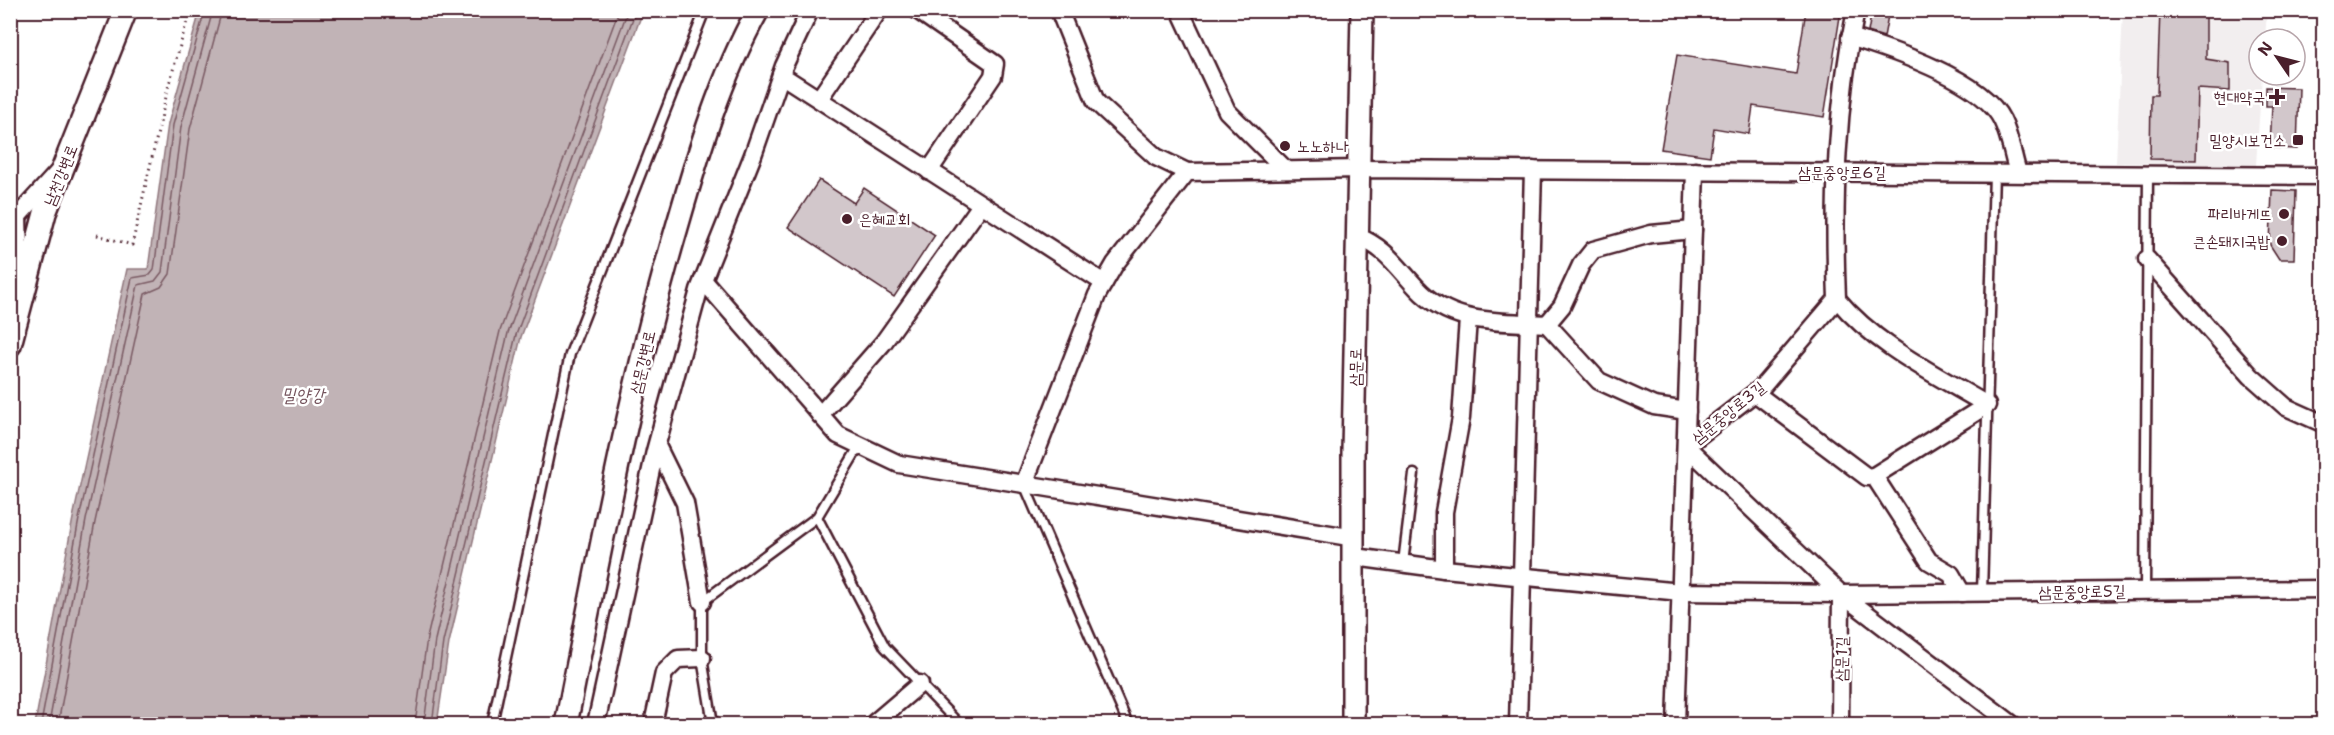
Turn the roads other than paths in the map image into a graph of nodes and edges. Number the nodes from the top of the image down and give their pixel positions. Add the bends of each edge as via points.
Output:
1 (126, 10) edge
2 (705, 10) edge
3 (758, 10) edge
4 (810, 10) edge
5 (879, 10) edge
6 (917, 10) edge
7 (1059, 10) edge
8 (1180, 10) edge
9 (1362, 10) edge
10 (1856, 10) edge
11 (1850, 37) junction
12 (781, 75) junction
13 (819, 99) junction
14 (64, 165) junction
15 (1360, 169) junction
16 (1286, 170) junction
17 (1533, 170) junction
18 (929, 171) junction
19 (1695, 171) junction
20 (1187, 172) junction
21 (1835, 172) junction
22 (1994, 173) junction
23 (2018, 174) junction
24 (2148, 174) junction
25 (2324, 176) edge
26 (981, 205) junction
27 (14, 212) edge
28 (1693, 230) junction
29 (1358, 237) junction
30 (2147, 259) junction
31 (703, 280) junction
32 (1104, 284) junction
33 (26, 288) junction
34 (1837, 299) junction
35 (1468, 319) junction
36 (1528, 323) junction
37 (1547, 324) junction
38 (10, 345) edge
39 (1755, 393) junction
40 (1987, 405) junction
41 (1687, 411) junction
42 (820, 415) junction
43 (2324, 424) edge
44 (860, 445) junction
45 (657, 446) junction
46 (1686, 446) junction
47 (1414, 474) dead end
48 (1874, 477) junction
49 (1024, 484) junction
50 (817, 517) junction
51 (1355, 548) junction
52 (1403, 563) junction
53 (1444, 569) junction
54 (1520, 577) junction
55 (2324, 589) edge
56 (2145, 591) junction
57 (1681, 592) junction
58 (1962, 593) junction
59 (1982, 593) junction
60 (1841, 594) junction
61 (702, 602) junction
62 (702, 658) junction
63 (920, 684) junction
64 (492, 724) edge
65 (566, 724) edge
66 (596, 724) edge
67 (653, 724) edge
68 (712, 724) edge
69 (873, 724) edge
70 (959, 724) edge
71 (1128, 724) edge
72 (1353, 724) edge
73 (1518, 724) edge
74 (1676, 724) edge
75 (1840, 724) edge
76 (2012, 724) edge

1 - 14 street, 남천강변로
2 - 64 lane via 570,354
3 - 65 street, 삼문강변로 via 739,44 696,160 662,278
4 - 12 street
5 - 13 street
6 - 18 street via 995,64 993,76
7 - 20 street via 1096,102 1156,157
8 - 16 street via 1227,111
9 - 15 street, 삼문로
10 - 11 street
11 - 21 street
11 - 23 street via 1938,70 1987,100 2002,120
12 - 13 street
12 - 31 street
13 - 18 street
14 - 27 street
14 - 33 street, 남천강변로 via 45,213
15 - 16 street, 삼문중앙로6길
15 - 17 street, 삼문중앙로6길
15 - 29 street, 삼문로
16 - 20 street, 삼문중앙로6길
17 - 19 street, 삼문중앙로6길
17 - 36 street
18 - 26 street
19 - 21 street, 삼문중앙로6길
19 - 28 street
20 - 32 street via 1114,264
21 - 22 street, 삼문중앙로6길
21 - 34 street
22 - 23 street, 삼문중앙로6길
22 - 40 lane
23 - 24 street, 삼문중앙로6길
24 - 25 street, 삼문중앙로6길
24 - 30 lane
26 - 32 street
26 - 42 street via 883,343
27 - 33 street
28 - 37 street via 1651,234 1593,250 1581,265 1562,306
28 - 41 street
29 - 35 street via 1373,242 1418,290 1448,312
29 - 51 street, 삼문로
30 - 43 street via 2251,376 2286,407
30 - 56 lane
31 - 42 street, 삼문중앙로5길
31 - 45 street
32 - 49 street
33 - 38 street, 남천강변로
34 - 39 street, 삼문중앙로3길
34 - 40 street via 1884,342
35 - 36 street
35 - 53 street via 1461,418 1444,512
36 - 37 street
36 - 54 street
37 - 41 street via 1599,381 1654,406
39 - 46 street, 삼문중앙로3길
39 - 48 street via 1867,477
40 - 48 street
40 - 59 lane
41 - 46 street
42 - 44 street, 삼문중앙로5길 via 837,435
44 - 49 street, 삼문중앙로5길 via 899,464
44 - 50 lane
45 - 61 street via 685,503
45 - 66 street
46 - 57 street
46 - 60 street, 삼문중앙로3길
47 - 52 lane
48 - 58 street via 1929,561 1951,574
49 - 51 street, 삼문중앙로5길
49 - 71 lane
50 - 61 lane
50 - 63 lane via 885,647
51 - 52 street, 삼문중앙로5길
51 - 72 street, 삼문로
52 - 53 street, 삼문중앙로5길
53 - 54 street, 삼문중앙로5길
54 - 57 street, 삼문중앙로5길
54 - 73 street
55 - 56 street, 삼문중앙로5길
56 - 59 street, 삼문중앙로5길
57 - 60 street, 삼문중앙로5길
57 - 74 street
58 - 59 street, 삼문중앙로5길
58 - 60 street, 삼문중앙로5길
60 - 75 street, 삼문1길
60 - 76 street, 삼문중앙로3길
61 - 62 lane
62 - 67 street via 678,659 664,672
62 - 68 lane
63 - 69 street
63 - 70 lane

